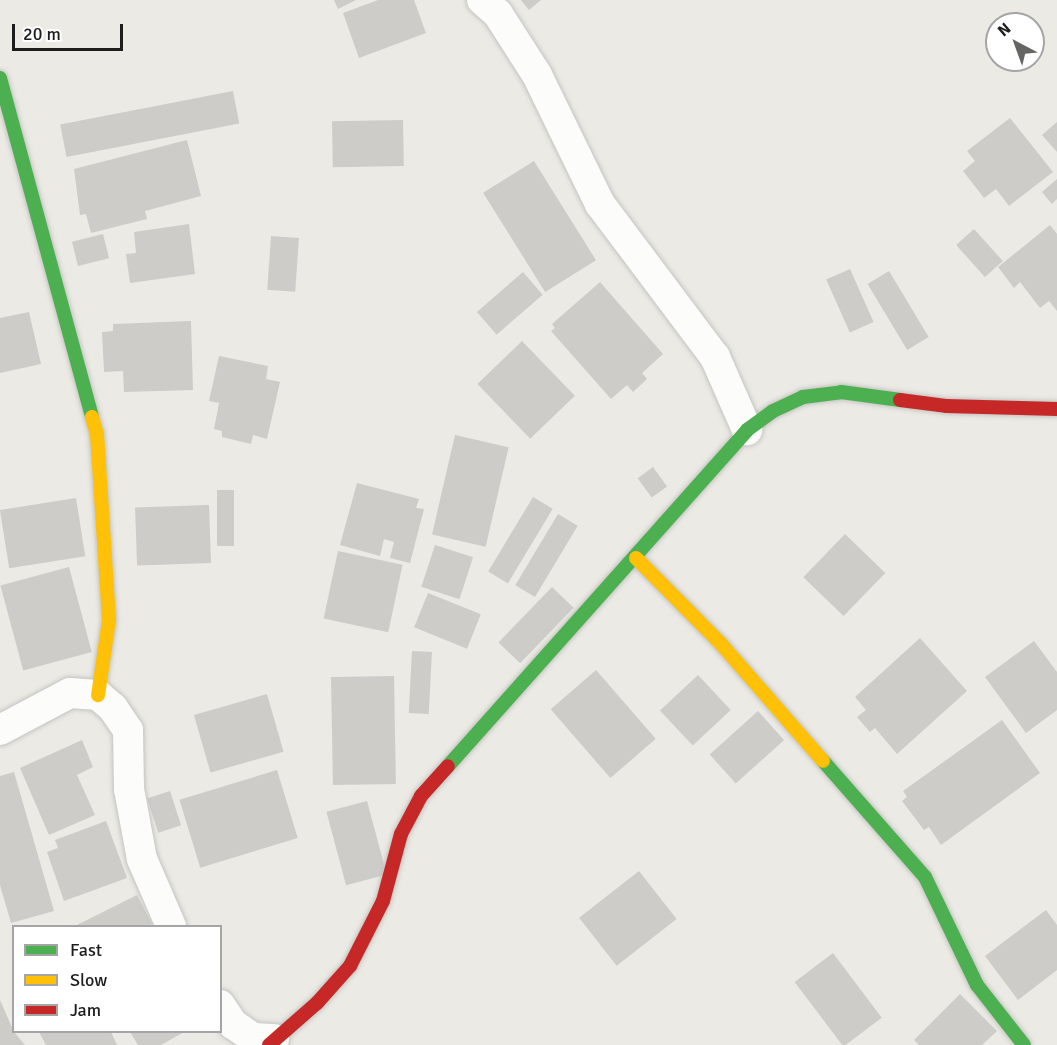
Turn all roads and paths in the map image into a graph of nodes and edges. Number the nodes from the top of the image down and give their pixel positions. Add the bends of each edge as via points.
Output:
1 (482, 0) edge
2 (0, 78) edge
3 (1057, 409) edge
4 (747, 430) junction
5 (636, 558) junction
6 (98, 695) junction
7 (0, 730) edge
8 (170, 925) edge
9 (222, 1008) edge
10 (272, 1042) edge
11 (1024, 1045) edge

1 - 4 street via 498,14 537,75 600,204 714,357
2 - 6 street via 97,434 108,620
3 - 4 street via 946,406 841,392 803,397 773,411
4 - 5 street
5 - 10 street via 421,796 401,834 383,901 350,966 317,1003
5 - 11 street via 721,644 925,877 977,985
6 - 7 street via 70,693
6 - 8 street via 128,730 129,789 142,859
9 - 10 street via 233,1024 253,1038

